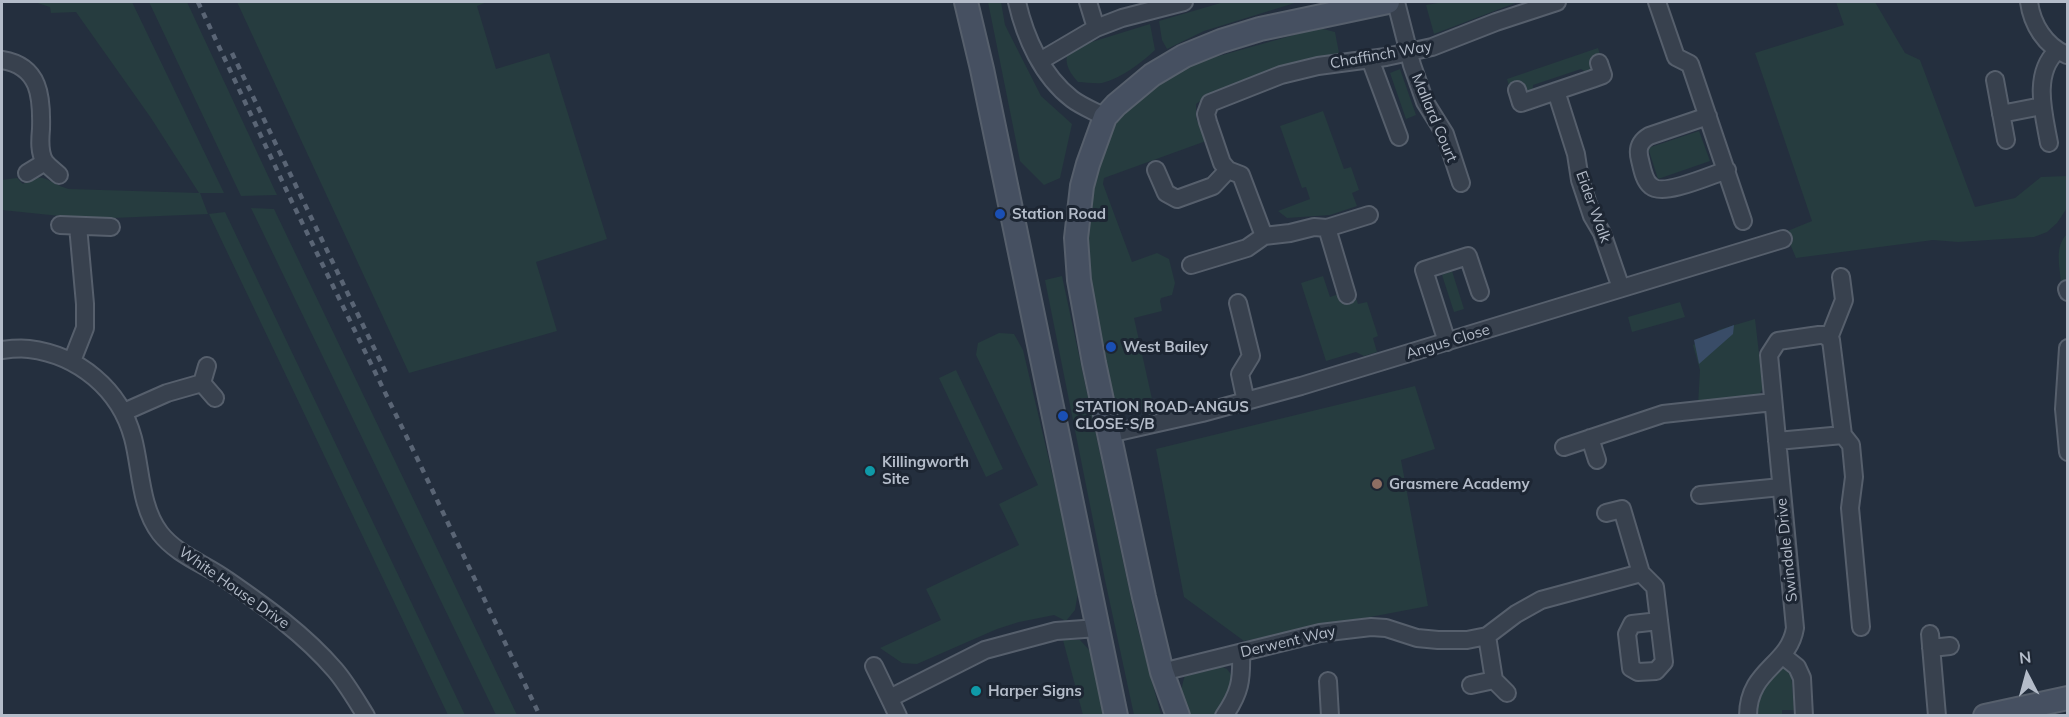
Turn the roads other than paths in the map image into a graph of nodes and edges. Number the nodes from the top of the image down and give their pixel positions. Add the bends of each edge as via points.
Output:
1 (966, 2) edge
2 (1017, 2) edge
3 (1088, 2) edge
4 (1184, 2) edge
5 (1388, 2) edge
6 (1396, 2) edge
7 (1557, 2) edge
8 (1658, 2) edge
9 (2029, 2) edge
10 (1096, 28) junction
11 (1408, 52) junction
12 (2062, 53) edge
13 (1370, 59) junction
14 (2, 60) edge
15 (1040, 61) junction
16 (1599, 63) dead end
17 (1995, 80) dead end
18 (1517, 90) dead end
19 (1556, 91) junction
20 (2042, 106) junction
21 (2001, 114) junction
22 (1708, 116) junction
23 (1105, 117) junction
24 (1399, 137) dead end
25 (2006, 140) dead end
26 (2049, 143) dead end
27 (45, 162) junction
28 (1156, 170) dead end
29 (1228, 170) junction
30 (1726, 170) junction
31 (27, 173) dead end
32 (59, 175) dead end
33 (1461, 183) dead end
34 (1369, 215) dead end
35 (1743, 221) dead end
36 (60, 225) dead end
37 (78, 226) junction
38 (111, 227) dead end
39 (1327, 228) junction
40 (1264, 236) junction
41 (1783, 238) dead end
42 (1191, 266) dead end
43 (1841, 277) dead end
44 (1340, 287) dead end
45 (1621, 288) junction
46 (1480, 292) dead end
47 (1238, 303) dead end
48 (1828, 338) junction
49 (1447, 342) junction
50 (2067, 348) edge
51 (2, 350) edge
52 (72, 362) junction
53 (207, 366) dead end
54 (202, 383) junction
55 (214, 398) dead end
56 (1246, 402) junction
57 (1773, 402) junction
58 (124, 412) junction
59 (1109, 434) junction
60 (1843, 435) junction
61 (1590, 438) junction
62 (1777, 441) junction
63 (1564, 447) dead end
64 (2067, 452) edge
65 (1598, 460) dead end
66 (1781, 487) junction
67 (1707, 489) dead end
68 (1606, 513) dead end
69 (1641, 573) junction
70 (1659, 621) dead end
71 (1861, 627) dead end
72 (1098, 628) junction
73 (1487, 636) junction
74 (1950, 646) dead end
75 (1241, 653) junction
76 (1782, 655) junction
77 (874, 666) dead end
78 (1162, 672) junction
79 (1494, 680) junction
80 (1471, 685) dead end
81 (1324, 691) dead end
82 (1507, 693) dead end
83 (890, 698) junction
84 (2067, 698) edge
85 (366, 716) edge
86 (898, 716) edge
87 (1116, 716) edge
88 (1178, 716) edge
89 (1224, 716) edge
90 (1330, 716) edge
91 (1748, 716) edge
92 (1804, 716) edge
93 (1938, 716) edge
94 (1985, 716) edge

1 - 72 street
2 - 15 street via 1026,36
3 - 10 street
4 - 10 street
5 - 23 street via 1260,29 1184,56 1152,75
6 - 11 street, Mallard Court
7 - 11 street, Chaffinch Way
8 - 22 street via 1676,57 1690,64
9 - 12 street via 2036,26 2048,43
10 - 15 street
11 - 13 street, Chaffinch Way
11 - 33 street, Mallard Court via 1425,102 1445,134
12 - 20 street via 2052,56 2045,74
13 - 24 street
13 - 29 street, Chaffinch Way via 1281,75 1210,102 1208,122
14 - 27 street via 20,65 36,85
15 - 23 street via 1072,99
16 - 19 street via 1603,75
17 - 21 street
18 - 19 street via 1521,103
19 - 45 street, Eider Walk via 1580,180
20 - 21 street
20 - 26 street
21 - 25 street
22 - 30 street
22 - 30 street via 1643,140 1638,152 1647,182 1654,189 1667,190
23 - 59 street via 1082,186 1076,238 1079,280
27 - 31 street
27 - 32 street
28 - 29 street via 1166,193 1177,199 1213,186
29 - 40 street via 1241,175
30 - 35 street
34 - 39 street
36 - 37 street
37 - 38 street
37 - 52 street via 86,328
39 - 40 street
39 - 44 street
40 - 42 street via 1247,248
41 - 45 street, Angus Close
43 - 48 street via 1844,300
45 - 49 street, Angus Close
46 - 49 street via 1468,276 1468,256 1424,270
47 - 56 street via 1251,356 1240,374
48 - 57 street, Swindale Drive via 1819,335 1783,339 1774,344 1769,355
48 - 60 street
49 - 56 street, Angus Close
50 - 64 street
51 - 52 street, White House Drive via 26,348
52 - 58 street, White House Drive via 92,374
53 - 54 street
54 - 55 street
54 - 58 street
56 - 59 street, Angus Close
57 - 61 street via 1663,414
57 - 62 street, Swindale Drive
58 - 85 street, White House Drive via 150,516 161,533 178,550 225,578 294,629 337,672
59 - 78 street
60 - 62 street
60 - 71 street via 1851,445 1854,477 1850,508 1851,606
61 - 63 street
61 - 65 street
62 - 66 street, Swindale Drive
66 - 67 street
66 - 76 street, Swindale Drive via 1795,628
68 - 69 street via 1622,509
69 - 70 street via 1655,587
69 - 73 street, Derwent Way via 1540,600
72 - 83 street via 1056,631 986,650
72 - 87 street
73 - 75 street, Derwent Way via 1438,640 1371,627 1320,633
73 - 79 street
74 - 93 street via 1930,641
75 - 78 street, Derwent Way
75 - 89 street via 1241,685
76 - 91 street, Swindale Drive via 1754,687
76 - 92 street via 1797,667 1802,678
77 - 83 street
78 - 88 street
79 - 80 street
79 - 82 street
81 - 90 street
83 - 86 street
84 - 94 street

